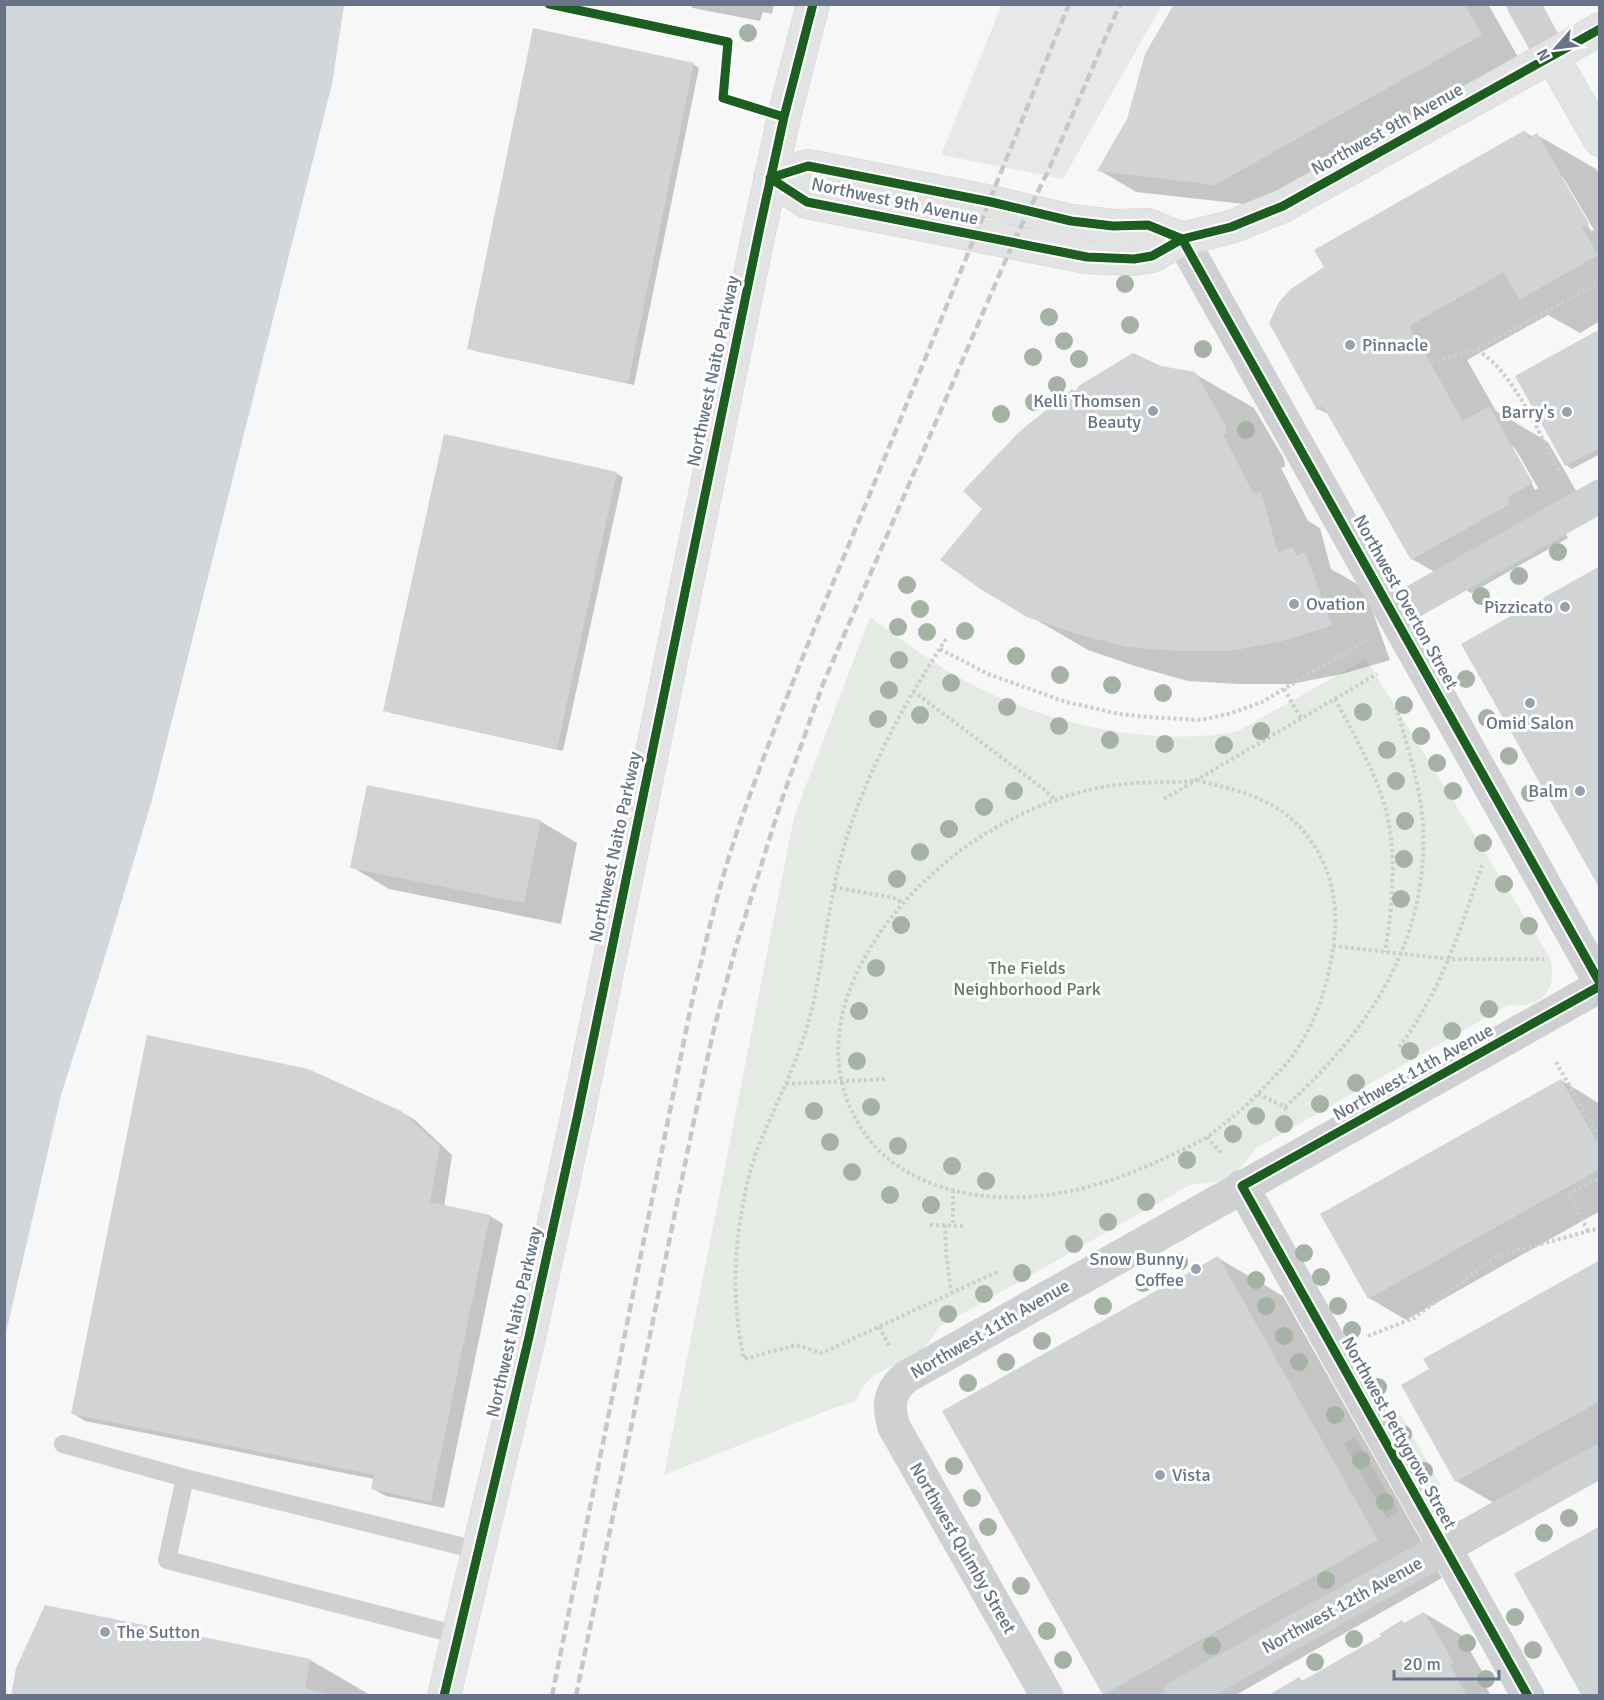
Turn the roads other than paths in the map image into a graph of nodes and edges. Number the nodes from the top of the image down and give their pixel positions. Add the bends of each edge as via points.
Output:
1 (813, 4) edge
2 (1523, 4) edge
3 (1599, 29) edge
4 (1552, 56) junction
5 (1599, 140) edge
6 (770, 177) junction
7 (1182, 238) junction
8 (1589, 501) edge
9 (1395, 617) junction
10 (1599, 984) edge
11 (1242, 1186) junction
12 (890, 1398) joint
13 (63, 1444) dead end
14 (1599, 1461) edge
15 (185, 1478) junction
16 (1445, 1548) junction
17 (477, 1550) junction
18 (458, 1635) junction
19 (444, 1695) edge
20 (1047, 1695) edge
21 (1179, 1695) edge
22 (1528, 1695) edge

1 - 6 main road, Northwest Naito Parkway
2 - 4 street
3 - 4 main road, Northwest 9th Avenue
4 - 5 main road
4 - 7 main road, Northwest 9th Avenue via 1267,213 1231,227
6 - 7 main road, Northwest 9th Avenue via 807,202 1078,256 1152,256
6 - 17 main road, Northwest Naito Parkway via 577,1118
7 - 9 street, Northwest Overton Street
8 - 9 street
9 - 10 street, Northwest Overton Street
10 - 11 street, Northwest 11th Avenue
11 - 12 street, Northwest 11th Avenue via 906,1377 896,1385
11 - 16 street, Northwest Pettygrove Street
12 - 20 street, Northwest Quimby Street via 894,1427
13 - 15 lane
14 - 16 street, Northwest 12th Avenue
15 - 17 lane
15 - 18 lane via 167,1560
16 - 21 street, Northwest 12th Avenue
16 - 22 street, Northwest Pettygrove Street
17 - 18 main road, Northwest Naito Parkway
18 - 19 main road, Northwest Naito Parkway

